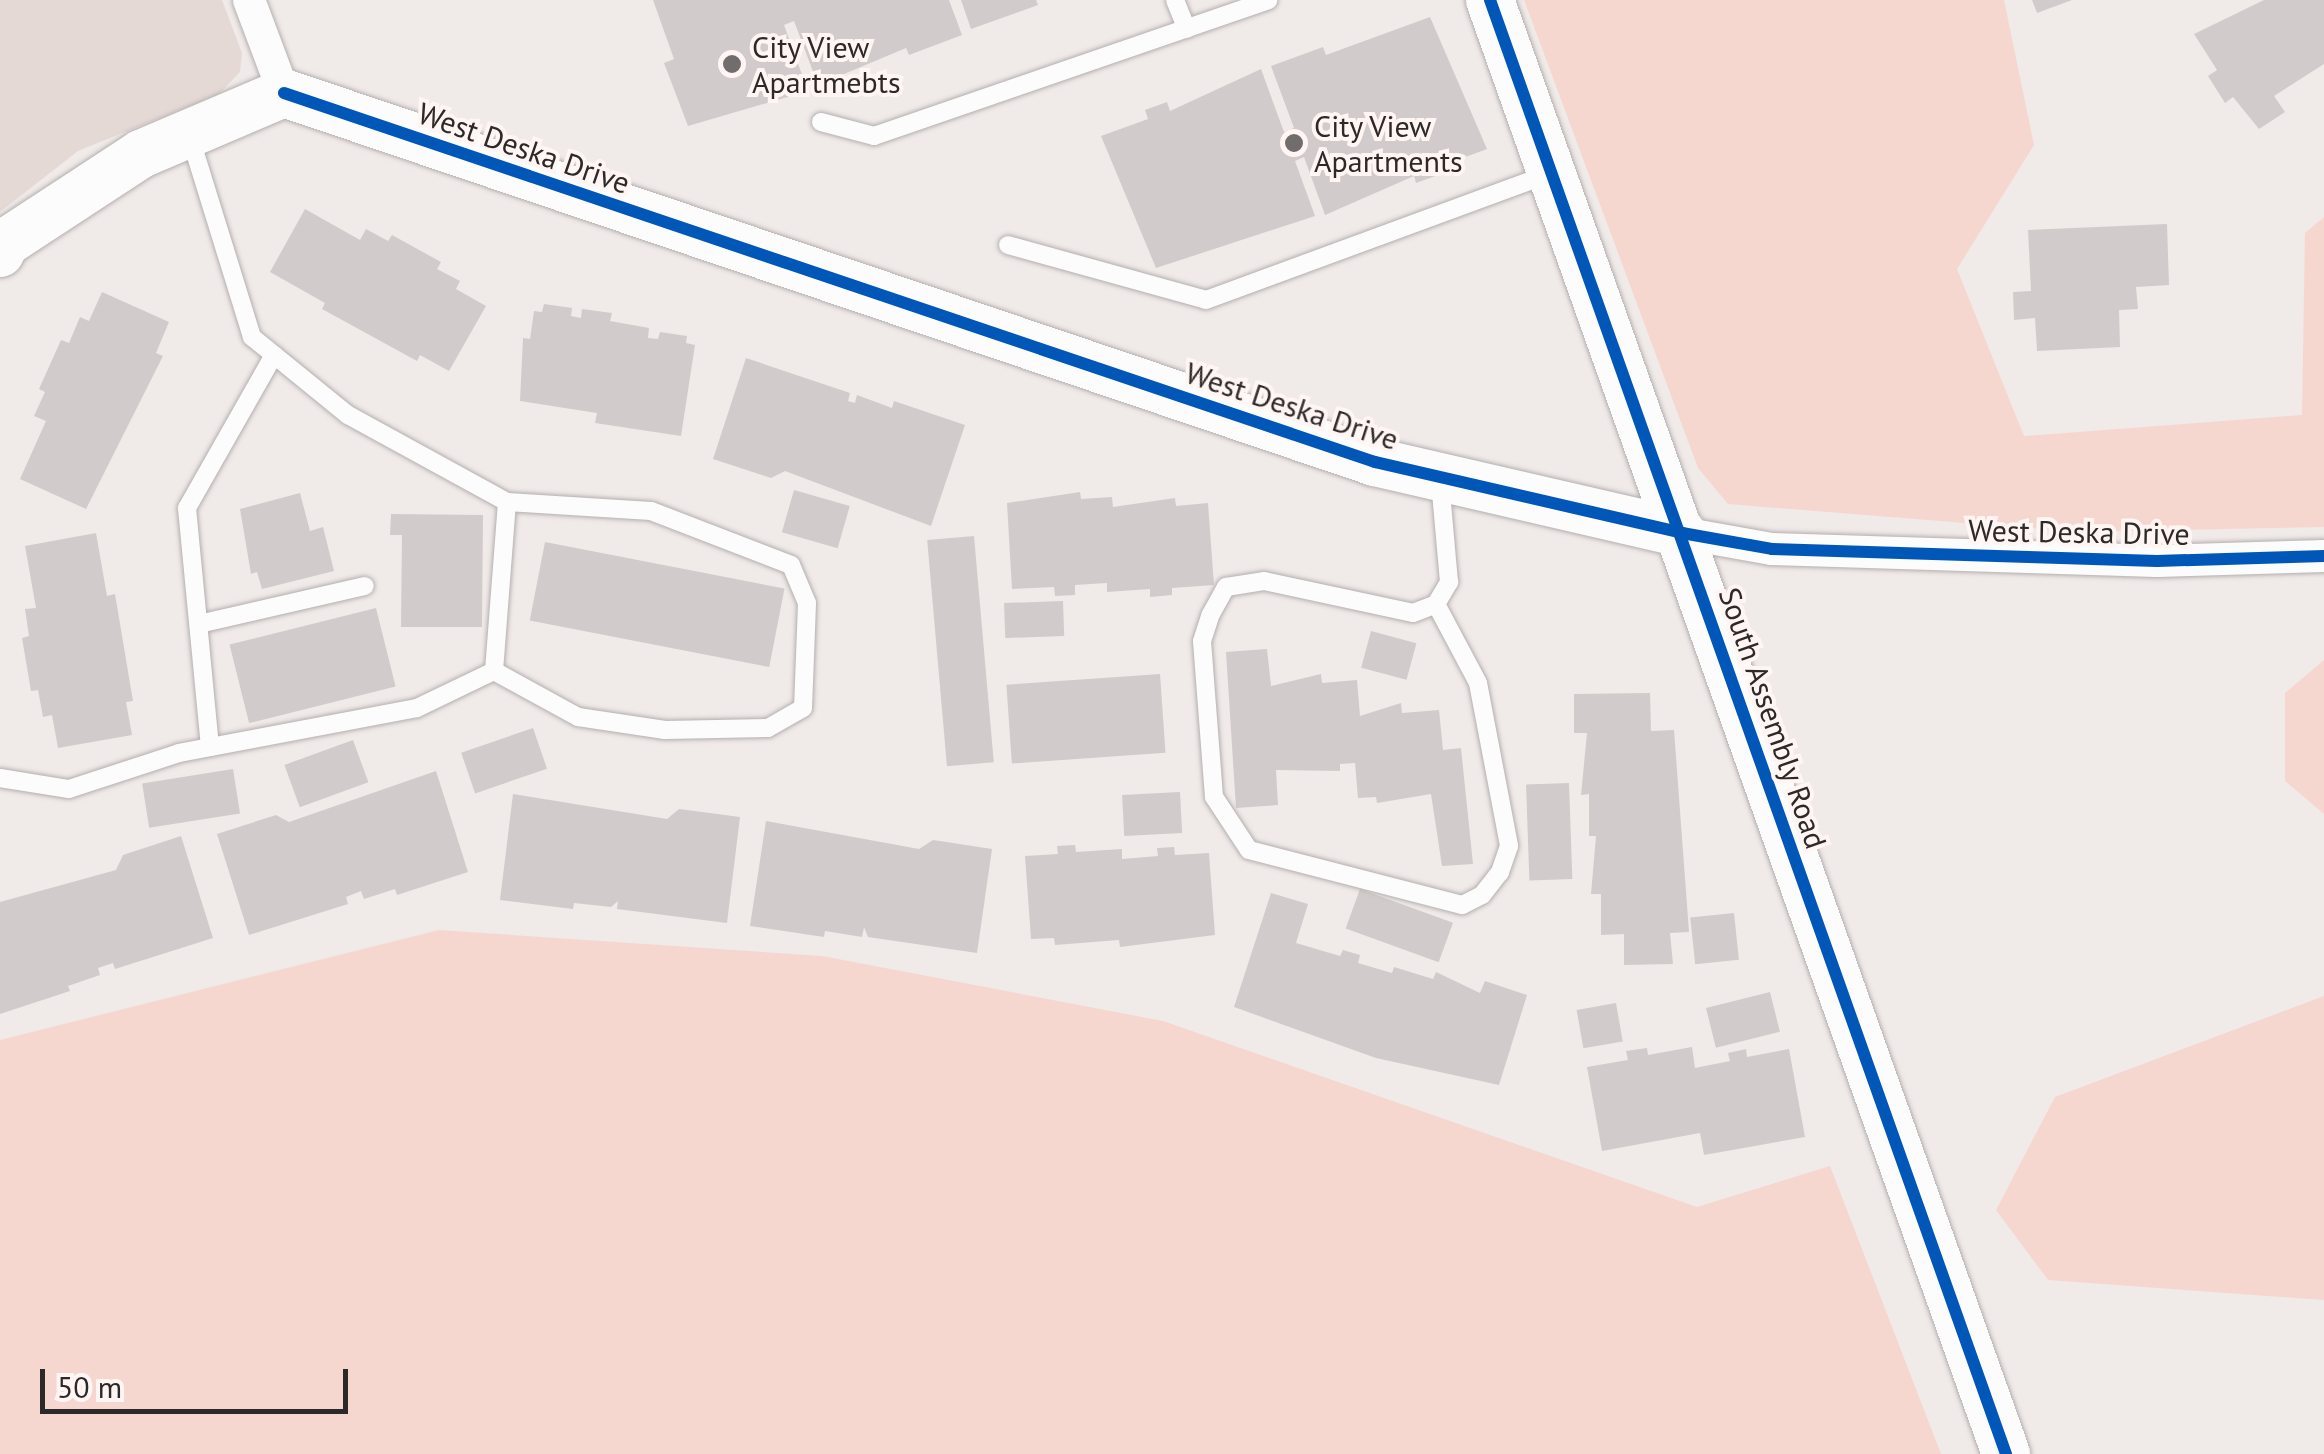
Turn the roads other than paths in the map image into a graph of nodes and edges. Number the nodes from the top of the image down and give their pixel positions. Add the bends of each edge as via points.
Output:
1 (249, 0) edge
2 (1175, 0) edge
3 (1268, 0) edge
4 (1490, 0) edge
5 (1187, 29) junction
6 (284, 94) junction
7 (821, 122) dead end
8 (189, 134) junction
9 (1552, 173) junction
10 (1008, 244) dead end
11 (0, 253) edge
12 (274, 355) junction
13 (1439, 477) junction
14 (507, 502) junction
15 (1682, 533) junction
16 (2324, 556) edge
17 (365, 586) dead end
18 (1436, 604) junction
19 (199, 624) junction
20 (494, 672) junction
21 (210, 747) junction
22 (0, 778) edge
23 (2006, 1454) edge

1 - 6 street
2 - 5 lane
3 - 5 lane
4 - 9 street, South Assembly Road
5 - 7 lane via 874,136
6 - 8 street
6 - 13 street, West Deska Drive via 1356,456
8 - 11 street via 141,154 4,243
8 - 12 lane via 252,338
9 - 10 lane via 1206,300
9 - 15 street, South Assembly Road
12 - 14 lane via 348,415
12 - 19 lane via 188,508
13 - 15 street, West Deska Drive
13 - 18 lane via 1449,582
14 - 20 lane
14 - 20 lane via 651,511 791,565 807,603 804,708 768,728 665,730 578,717
15 - 16 street, West Deska Drive via 1772,549 2157,561
15 - 23 street, South Assembly Road
17 - 19 lane
18 - 18 lane via 1413,613 1264,581 1226,587 1202,641 1214,797 1248,850 1462,904 1482,895 1500,872 1509,846 1478,683
19 - 21 lane
20 - 21 lane via 417,708
21 - 22 lane via 69,788

